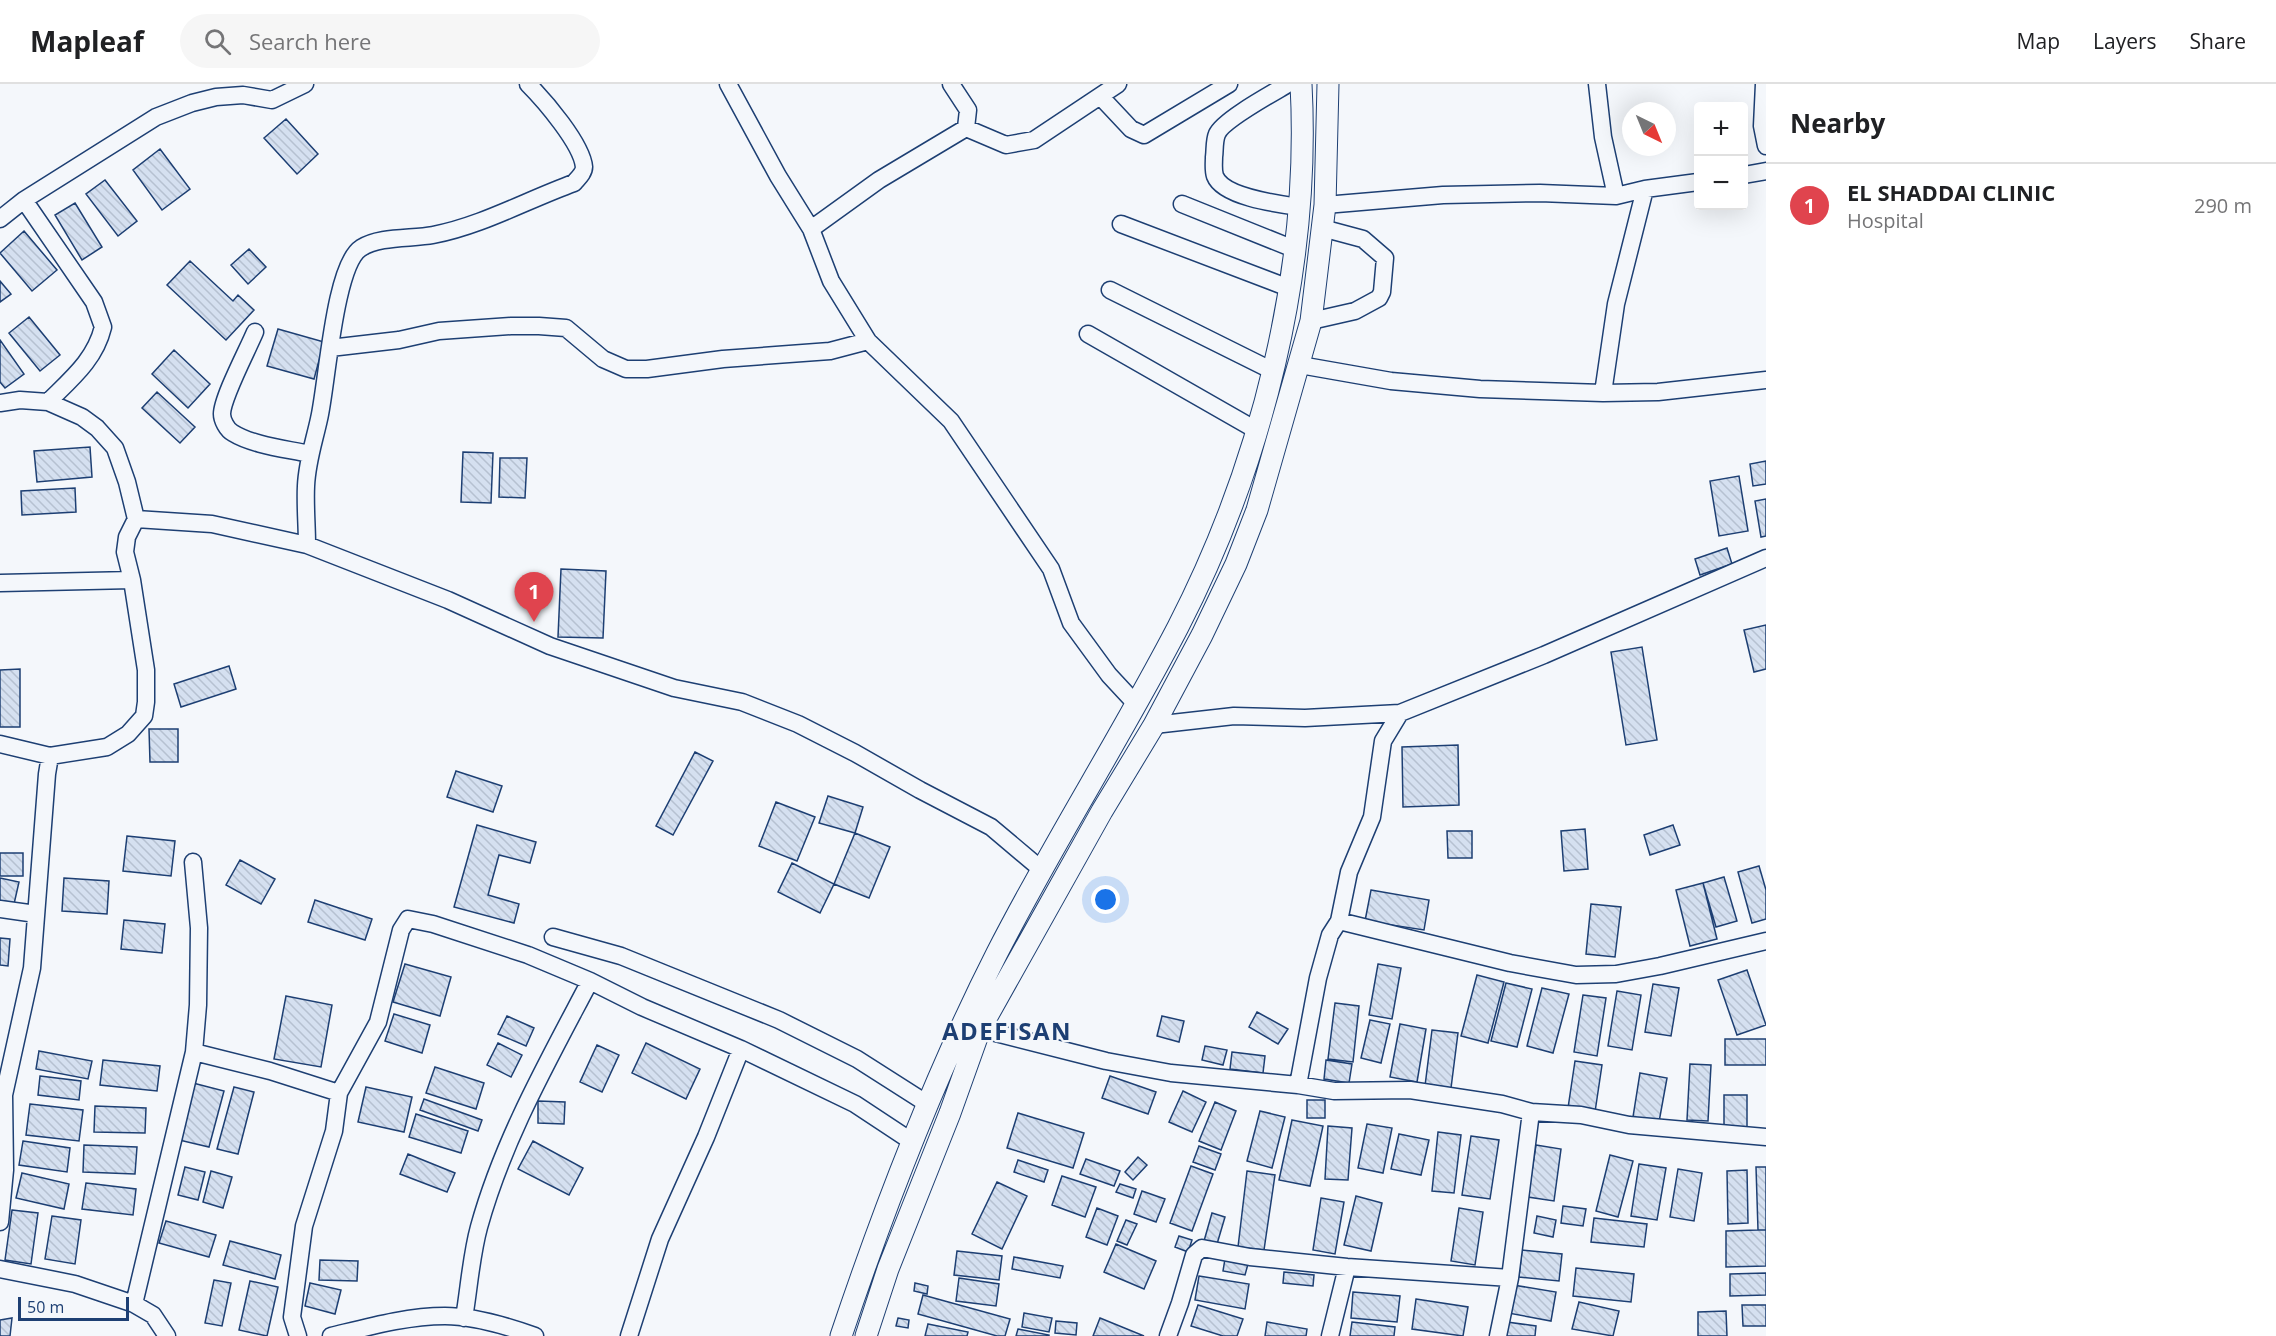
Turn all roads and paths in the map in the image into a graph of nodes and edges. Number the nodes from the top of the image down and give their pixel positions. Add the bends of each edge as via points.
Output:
1 (304, 84) edge
2 (528, 84) edge
3 (728, 84) edge
4 (951, 84) edge
5 (1118, 84) edge
6 (1229, 84) edge
7 (1288, 84) edge
8 (1301, 84) edge
9 (1328, 84) edge
10 (1598, 84) edge
11 (1764, 84) edge
12 (1100, 96) junction
13 (966, 128) junction
14 (1766, 146) edge
15 (1766, 171) edge
16 (1748, 174) edge
17 (1694, 183) edge
18 (1645, 189) junction
19 (1616, 196) junction
20 (24, 200) junction
21 (1182, 204) dead end
22 (1325, 205) junction
23 (1299, 207) junction
24 (0, 219) edge
25 (1121, 224) dead end
26 (1322, 228) junction
27 (810, 229) junction
28 (1294, 249) junction
29 (1289, 288) junction
30 (1110, 290) dead end
31 (1311, 321) junction
32 (255, 332) dead end
33 (1088, 334) dead end
34 (868, 341) junction
35 (330, 348) junction
36 (1300, 365) junction
37 (1273, 371) junction
38 (1766, 380) edge
39 (1603, 393) junction
40 (48, 402) junction
41 (0, 403) edge
42 (1256, 430) junction
43 (309, 454) junction
44 (136, 519) junction
45 (307, 545) junction
46 (1766, 558) edge
47 (132, 580) junction
48 (0, 583) edge
49 (1135, 703) junction
50 (1401, 713) junction
51 (1154, 725) junction
52 (0, 744) edge
53 (50, 756) junction
54 (193, 862) dead end
55 (1042, 870) junction
56 (0, 909) edge
57 (36, 914) junction
58 (1339, 921) junction
59 (553, 936) dead end
60 (1766, 941) edge
61 (590, 981) junction
62 (980, 1029) junction
63 (741, 1049) junction
64 (194, 1052) junction
65 (1298, 1085) junction
66 (339, 1094) junction
67 (926, 1103) junction
68 (1531, 1112) junction
69 (1766, 1137) edge
70 (912, 1141) junction
71 (0, 1222) edge
72 (1347, 1267) junction
73 (0, 1269) edge
74 (1510, 1278) junction
75 (134, 1304) junction
76 (464, 1318) junction
77 (167, 1336) edge
78 (298, 1336) edge
79 (331, 1336) edge
80 (536, 1336) edge
81 (629, 1336) edge
82 (841, 1336) edge
83 (866, 1336) edge
84 (1168, 1336) edge
85 (1330, 1336) edge
86 (1498, 1336) edge

1 - 20 street via 272,100 243,95 216,97 156,117
2 - 35 street via 567,132 580,156 582,174 574,183 473,223 360,248 342,285
3 - 27 street
4 - 13 street via 968,110
5 - 12 street
6 - 12 street via 1144,135 1131,129
7 - 23 street via 1258,101 1217,134 1214,166 1222,186 1271,203
8 - 23 main road via 1304,129
9 - 22 main road
10 - 19 street via 1603,138
11 - 14 street via 1762,126
12 - 13 street via 1034,141 1006,145
13 - 27 street via 879,180
15 - 16 street
17 - 18 street
18 - 19 street
18 - 39 street via 1617,304
19 - 22 street via 1443,195
20 - 24 street
20 - 40 street via 94,302 103,327 93,354
21 - 28 street
22 - 26 main road
23 - 28 main road
25 - 29 street
26 - 31 main road
26 - 31 street via 1363,239 1385,258 1382,292 1379,298 1355,311
27 - 34 street via 831,281
28 - 29 main road
29 - 37 main road
30 - 37 street
31 - 36 main road
32 - 43 street via 228,394 222,414 226,426 232,433 254,441
33 - 42 street
34 - 35 street via 831,351 647,369 626,369 603,359 566,328 539,326 439,331
34 - 49 street via 951,421 1050,568 1071,623
35 - 43 street
36 - 39 street via 1413,384
36 - 51 main road via 1257,510 1236,564
37 - 42 main road
38 - 39 street via 1658,392
40 - 41 street
40 - 44 street via 82,417 115,448
42 - 49 main road via 1211,555 1178,626
43 - 45 street
44 - 45 street via 212,524
44 - 47 street via 125,552
45 - 55 street via 448,600 550,646 674,688 742,702 798,724 991,827
46 - 50 street via 1534,660
47 - 48 street
47 - 53 street via 146,670 144,716 128,734 107,747
49 - 55 main road
50 - 51 street via 1305,718 1233,716
50 - 58 street via 1383,741 1372,818 1349,872
51 - 62 main road
52 - 53 street
53 - 57 street
54 - 64 street via 199,927
55 - 67 main road
56 - 57 street
57 - 71 street via 32,968 4,1095 5,1170
58 - 60 street via 1576,975 1616,974
58 - 65 street via 1330,935 1318,978
59 - 67 street via 621,956 779,1020 857,1059
61 - 63 street
61 - 66 street via 517,952 433,924 408,920 401,930 378,1022
61 - 76 street via 514,1127 490,1189 478,1230
62 - 65 street via 1171,1073
62 - 83 main road
63 - 70 street via 855,1104
63 - 81 street via 660,1239
64 - 66 street
64 - 75 street
65 - 68 street via 1334,1091 1410,1090
66 - 78 street via 334,1131 304,1226 292,1317
67 - 70 main road
68 - 69 street
68 - 74 street
70 - 82 main road
72 - 74 street
72 - 84 street via 1202,1248 1194,1255
72 - 85 street
73 - 75 street via 75,1284
74 - 86 street
75 - 77 street via 153,1315
76 - 79 street via 414,1318
76 - 80 street

